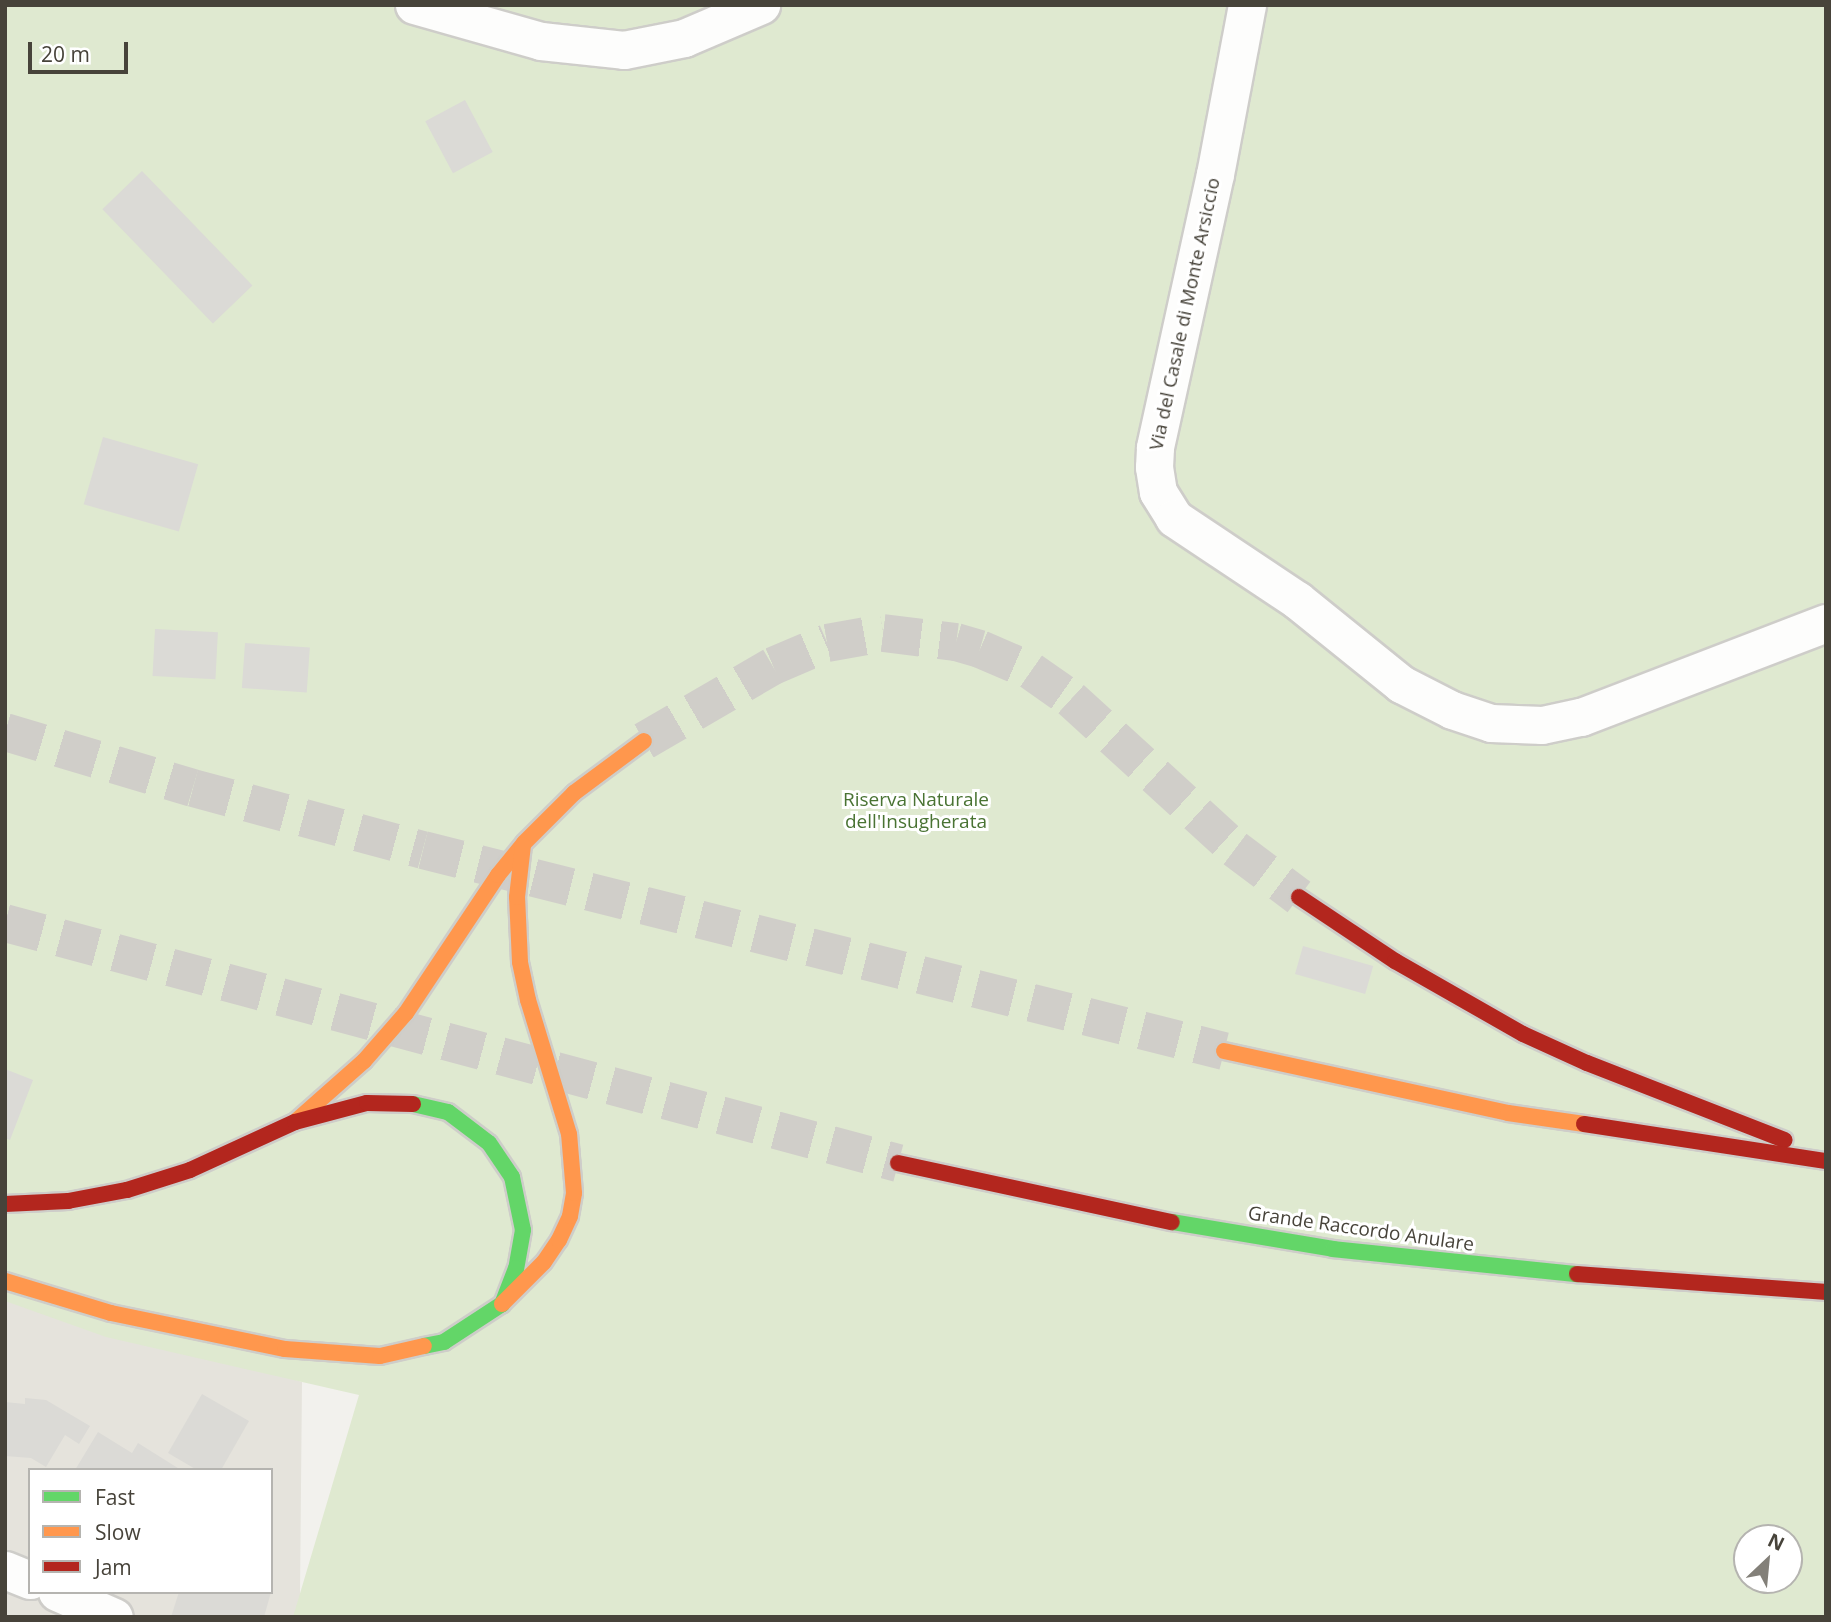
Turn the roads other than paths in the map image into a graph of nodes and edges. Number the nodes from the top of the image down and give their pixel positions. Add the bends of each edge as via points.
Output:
1 (414, 5) edge
2 (761, 5) edge
3 (1247, 5) edge
4 (1826, 623) edge
5 (644, 741) tunnel mouth
6 (524, 842) junction
7 (1298, 897) tunnel mouth
8 (1224, 1051) tunnel mouth
9 (295, 1122) junction
10 (1826, 1158) edge
11 (898, 1163) tunnel mouth
12 (5, 1204) edge
13 (5, 1282) edge
14 (1826, 1292) edge
15 (502, 1304) junction
16 (5, 1570) edge
17 (28, 1579) edge
18 (62, 1594) edge
19 (114, 1617) edge

1 - 2 street via 541,41 608,50 675,41
3 - 4 street, Via del Casale di Monte Arsiccio via 1155,448 1158,492 1174,518 1297,600 1407,688 1491,723 1542,725 1581,717
5 - 6 main road via 574,793
6 - 9 main road via 407,1013 364,1061
6 - 15 main road via 517,897 520,962 527,1000 569,1134 574,1193 559,1240
7 - 10 main road via 1395,961 1535,1040
8 - 10 main road via 1508,1113
9 - 12 main road via 190,1170 138,1187 68,1201
9 - 15 main road via 367,1103 391,1102 436,1108 476,1130 512,1177 520,1205 521,1250
11 - 14 main road, Grande Raccordo Anulare via 1122,1213 1333,1249 1587,1276
13 - 15 main road via 186,1330 285,1349 358,1355 405,1353 444,1342
16 - 17 street
18 - 19 street

